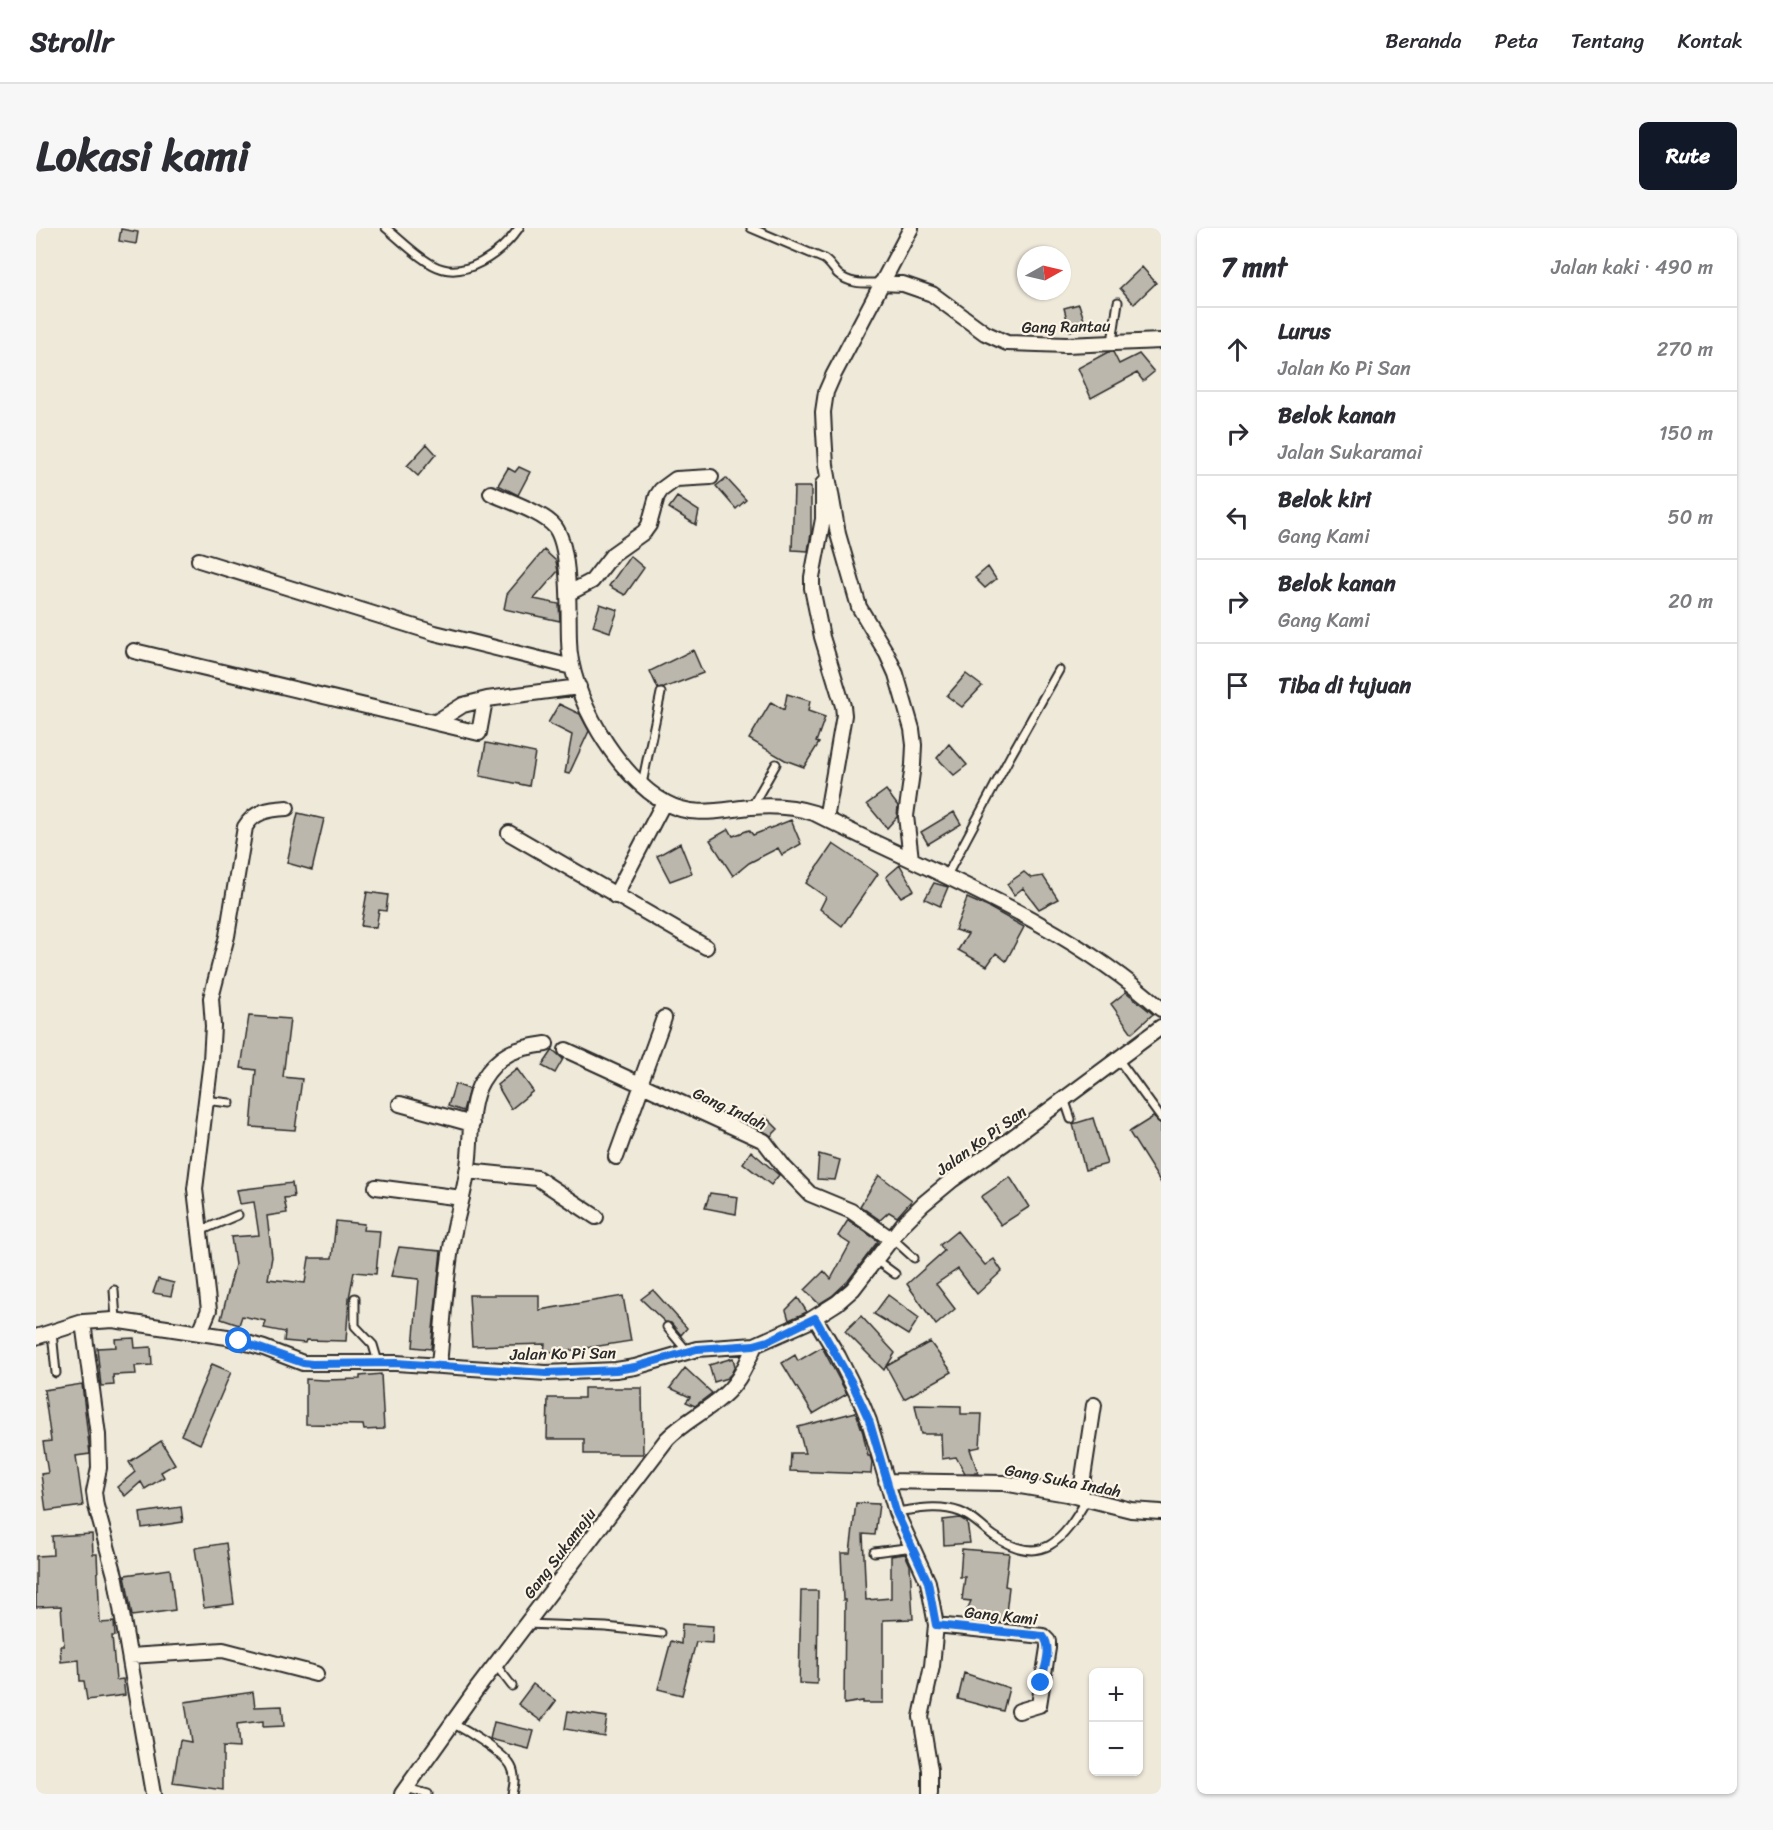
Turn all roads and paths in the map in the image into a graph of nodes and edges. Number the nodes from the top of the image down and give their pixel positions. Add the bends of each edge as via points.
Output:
1 (386, 228) edge
2 (519, 228) edge
3 (752, 228) edge
4 (911, 228) edge
5 (882, 283) junction
6 (1118, 302) dead end
7 (1161, 341) edge
8 (1112, 342) junction
9 (824, 422) junction
10 (711, 477) dead end
11 (491, 493) dead end
12 (199, 560) dead end
13 (569, 593) junction
14 (134, 651) dead end
15 (572, 667) junction
16 (1059, 670) dead end
17 (579, 687) junction
18 (661, 693) dead end
19 (485, 700) junction
20 (436, 722) junction
21 (776, 765) dead end
22 (641, 787) junction
23 (664, 802) junction
24 (751, 807) junction
25 (287, 808) dead end
26 (826, 819) junction
27 (509, 833) dead end
28 (911, 859) junction
29 (946, 877) junction
30 (615, 896) junction
31 (706, 947) dead end
32 (1161, 1008) edge
33 (664, 1018) dead end
34 (1161, 1027) edge
35 (546, 1044) dead end
36 (566, 1050) dead end
37 (1118, 1059) junction
38 (641, 1085) junction
39 (1064, 1098) junction
40 (205, 1100) junction
41 (230, 1103) dead end
42 (400, 1104) dead end
43 (1161, 1118) edge
44 (1071, 1119) dead end
45 (472, 1124) junction
46 (616, 1157) dead end
47 (467, 1171) junction
48 (376, 1187) dead end
49 (462, 1198) junction
50 (238, 1215) dead end
51 (596, 1217) dead end
52 (200, 1231) junction
53 (892, 1239) junction
54 (914, 1257) dead end
55 (876, 1260) junction
56 (894, 1274) dead end
57 (114, 1290) dead end
58 (355, 1298) dead end
59 (815, 1318) junction
60 (116, 1320) junction
61 (83, 1322) junction
62 (667, 1327) dead end
63 (52, 1332) junction
64 (200, 1332) junction
65 (36, 1337) edge
66 (754, 1345) junction
67 (687, 1351) junction
68 (378, 1362) junction
69 (439, 1365) junction
70 (56, 1373) dead end
71 (1094, 1405) dead end
72 (886, 1481) junction
73 (1084, 1498) junction
74 (896, 1512) junction
75 (1161, 1512) edge
76 (914, 1547) junction
77 (874, 1552) dead end
78 (526, 1624) junction
79 (936, 1625) junction
80 (661, 1633) dead end
81 (130, 1656) junction
82 (495, 1664) junction
83 (316, 1674) dead end
84 (512, 1686) dead end
85 (1019, 1711) dead end
86 (452, 1722) junction
87 (404, 1791) edge
88 (153, 1794) edge
89 (428, 1794) edge
90 (512, 1794) edge
91 (930, 1794) edge

1 - 2 lane via 431,264 454,270 479,264
3 - 5 lane via 824,259 853,283
4 - 5 street
5 - 8 street, Gang Rantau via 903,284 932,294 985,333 1007,343
5 - 9 street via 826,392
6 - 8 lane
7 - 8 street, Gang Rantau
9 - 26 street via 823,519 812,588 844,716
9 - 28 street via 826,465 854,595 896,674 912,729 913,765 906,816
10 - 13 street via 676,479 661,490 644,532 613,554 592,581
11 - 13 street via 545,518 556,528
12 - 15 street via 435,633
13 - 15 street
14 - 20 street
15 - 17 street
16 - 29 lane
17 - 19 street
17 - 22 street via 598,730 621,766
18 - 22 lane
19 - 20 street via 463,705
19 - 20 street via 479,733
21 - 24 lane
22 - 23 street
23 - 24 street via 698,813
23 - 30 street
24 - 26 street via 796,807
25 - 40 street via 253,816 245,827 227,936 211,998 213,1042
26 - 28 street
27 - 30 street
28 - 29 street
29 - 32 street via 1064,939
30 - 31 street
33 - 38 street
34 - 37 street, Jalan Ko Pi San
35 - 45 street via 517,1048 486,1075 477,1092
36 - 38 street, Gang Indah
37 - 39 street, Jalan Ko Pi San
37 - 43 lane
38 - 46 street
38 - 53 street, Gang Indah via 764,1141 810,1194 851,1211
39 - 44 lane
39 - 53 street, Jalan Ko Pi San via 937,1192
40 - 41 lane
40 - 52 street via 195,1189
42 - 45 street
45 - 47 street
47 - 49 street
47 - 51 street via 537,1178
48 - 49 street
49 - 69 street via 452,1242
50 - 52 lane
52 - 64 street via 209,1310
53 - 54 lane
53 - 55 street, Jalan Ko Pi San
55 - 56 lane
55 - 59 street, Jalan Ko Pi San via 853,1289
57 - 60 lane
58 - 68 lane via 355,1326 373,1345
59 - 66 street, Jalan Ko Pi San
59 - 72 street via 869,1420
60 - 61 street, Jalan Ko Pi San
60 - 64 street, Jalan Ko Pi San
61 - 63 street, Jalan Ko Pi San
61 - 81 street via 98,1436 99,1468 94,1492
62 - 67 lane
63 - 65 street, Jalan Ko Pi San
63 - 70 lane
64 - 68 street, Jalan Ko Pi San via 264,1348 303,1363
66 - 67 street, Jalan Ko Pi San
66 - 78 street, Gang Sukamaju via 734,1384 667,1439
67 - 69 street, Jalan Ko Pi San via 635,1367 584,1372
68 - 69 street, Jalan Ko Pi San
71 - 73 street
72 - 73 street, Gang Suka Indah via 1003,1483
72 - 74 street
73 - 74 lane via 1079,1513 1056,1541 1029,1552 1006,1544 958,1511 926,1508
73 - 75 street, Gang Suka Indah via 1143,1512
74 - 76 street
76 - 77 lane
76 - 79 street via 928,1582
78 - 80 lane
78 - 82 street, Gang Sukamaju
79 - 85 street, Gang Kami via 1043,1636 1048,1641 1039,1705
79 - 91 street via 921,1717
81 - 83 street via 223,1650
81 - 88 street
82 - 84 lane
82 - 86 street, Gang Sukamaju
86 - 87 street, Gang Sukamaju
86 - 90 lane via 504,1757 515,1781
87 - 89 lane

